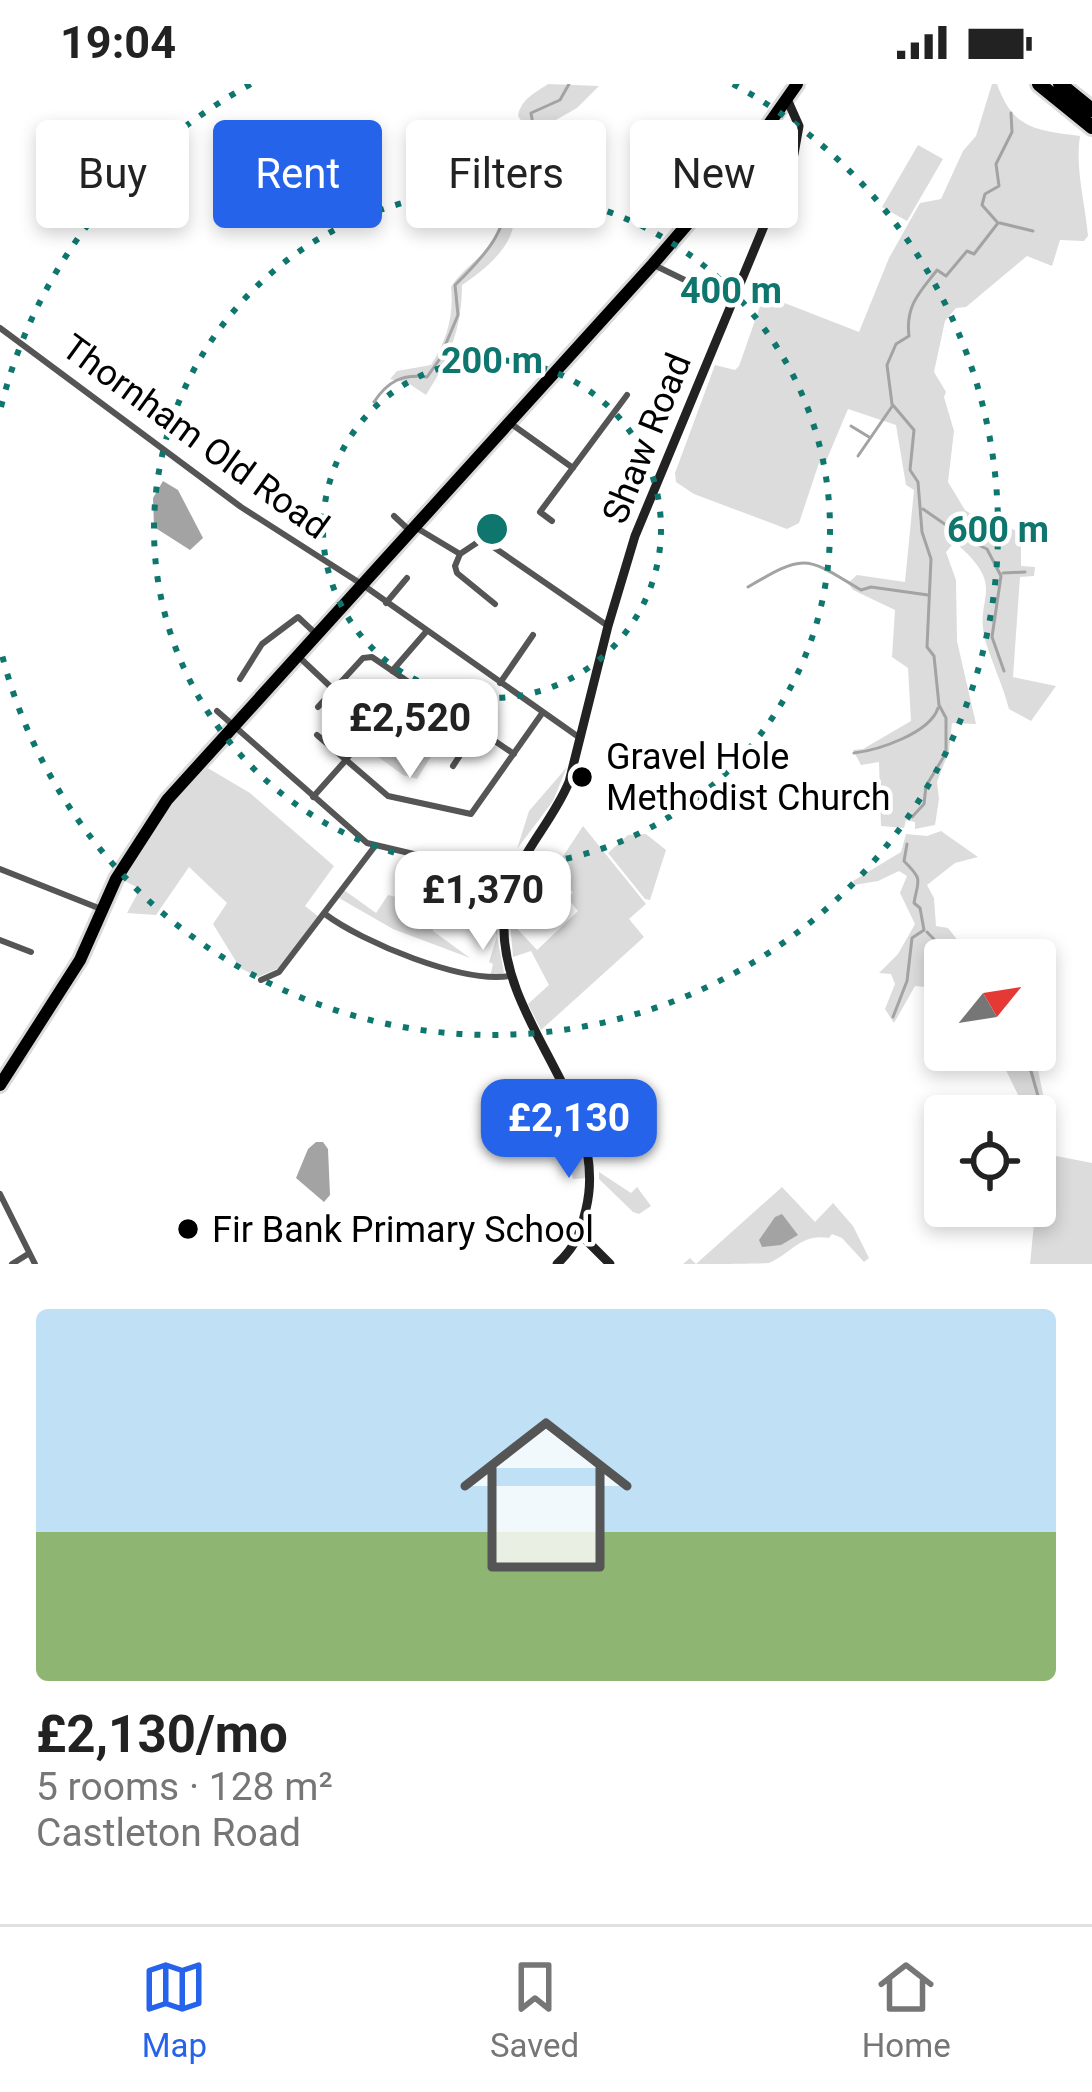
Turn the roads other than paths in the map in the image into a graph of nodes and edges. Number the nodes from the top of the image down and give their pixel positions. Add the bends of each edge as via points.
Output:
1 (797, 84) edge
2 (1039, 84) edge
3 (1060, 84) edge
4 (787, 99) junction
5 (1092, 110) edge
6 (1092, 127) edge
7 (653, 264) junction
8 (730, 302) junction
9 (0, 328) edge
10 (627, 395) dead end
11 (510, 424) junction
12 (573, 468) junction
13 (394, 516) dead end
14 (552, 520) dead end
15 (413, 529) junction
16 (460, 554) junction
17 (407, 578) dead end
18 (363, 586) junction
19 (386, 603) junction
20 (495, 604) dead end
21 (305, 609) dead end
22 (298, 617) junction
23 (608, 626) junction
24 (426, 632) junction
25 (318, 636) junction
26 (533, 640) dead end
27 (299, 657) junction
28 (392, 671) junction
29 (240, 679) dead end
30 (403, 679) junction
31 (500, 683) junction
32 (334, 690) junction
33 (318, 706) dead end
34 (217, 711) dead end
35 (543, 712) junction
36 (235, 728) junction
37 (477, 729) junction
38 (317, 735) dead end
39 (580, 738) junction
40 (514, 754) junction
41 (346, 760) junction
42 (453, 766) dead end
43 (313, 797) junction
44 (375, 846) junction
45 (0, 869) edge
46 (507, 896) junction
47 (101, 909) junction
48 (325, 914) junction
49 (0, 940) edge
50 (31, 952) dead end
51 (511, 976) junction
52 (261, 980) dead end
53 (0, 1085) edge
54 (0, 1194) edge
55 (3, 1205) edge
56 (581, 1235) junction
57 (28, 1254) junction
58 (12, 1264) edge
59 (35, 1264) edge
60 (557, 1264) edge
61 (610, 1264) edge

1 - 4 main road
2 - 6 highway
3 - 5 highway
4 - 7 main road
4 - 8 street, Shaw Road via 798,143
7 - 8 street
7 - 11 main road
8 - 23 street, Shaw Road via 635,536
9 - 18 street, Thornham Old Road via 241,507
10 - 12 street
11 - 12 street
11 - 15 main road
12 - 14 street via 540,512
13 - 15 street
15 - 16 street
15 - 18 main road
16 - 20 street via 457,573
16 - 23 street via 481,540
17 - 19 street
18 - 19 street, Thornham Old Road
18 - 25 main road
19 - 24 street, Thornham Old Road
21 - 22 street
22 - 25 street
22 - 29 street via 262,644
23 - 39 street, Shaw Road
24 - 28 street
24 - 31 street, Thornham Old Road
25 - 27 main road
26 - 31 street
27 - 32 street
27 - 36 main road
28 - 30 street
28 - 32 street via 366,656
30 - 37 street
30 - 41 street
31 - 35 street, Thornham Old Road
32 - 33 street
34 - 36 street
35 - 39 street, Thornham Old Road
35 - 40 street
36 - 43 street
36 - 47 main road via 153,818
37 - 40 street
37 - 42 street
38 - 41 street
39 - 46 street, Shaw Road via 562,799 522,855
40 - 41 street via 471,814 395,800
41 - 43 street
43 - 44 street
44 - 46 street via 456,864
44 - 48 street
45 - 47 street
46 - 51 street
47 - 53 main road via 80,960
48 - 51 street via 351,934 427,962 479,977
48 - 52 street via 279,973
49 - 50 street
51 - 56 street via 589,1151
54 - 55 street
55 - 57 street
56 - 60 street
56 - 61 street
57 - 58 street
57 - 59 street

